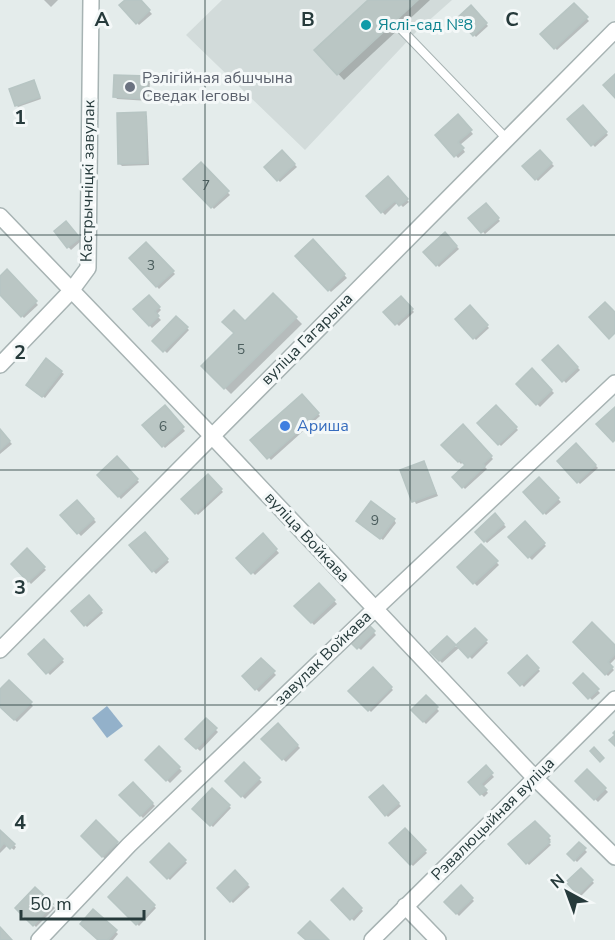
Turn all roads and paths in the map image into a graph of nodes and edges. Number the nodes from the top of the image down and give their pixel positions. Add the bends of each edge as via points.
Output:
1 (91, 0) edge
2 (400, 28) dead end
3 (615, 30) edge
4 (506, 138) junction
5 (0, 216) edge
6 (71, 291) junction
7 (0, 365) edge
8 (615, 383) edge
9 (211, 435) junction
10 (375, 609) junction
11 (0, 650) edge
12 (615, 699) edge
13 (535, 778) junction
14 (615, 858) edge
15 (405, 906) junction
16 (39, 940) edge
17 (372, 940) edge
18 (438, 940) edge

1 - 6 street, Кастрычніцкі завулак via 88,268
2 - 4 lane
3 - 4 street, вуліца Гагарына
4 - 9 street, вуліца Гагарына
5 - 6 street, вуліца Войкава
6 - 7 street, Кастрычніцкі завулак
6 - 9 street, вуліца Войкава
8 - 10 street, завулак Войкава
9 - 10 street, вуліца Войкава
9 - 11 street, вуліца Гагарына
10 - 13 street, вуліца Войкава
10 - 16 street, завулак Войкава via 129,845
12 - 13 street, Рэвалюцыйная вуліца
13 - 14 street, вуліца Войкава
13 - 15 street, Рэвалюцыйная вуліца
15 - 17 street, Рэвалюцыйная вуліца
15 - 18 street

